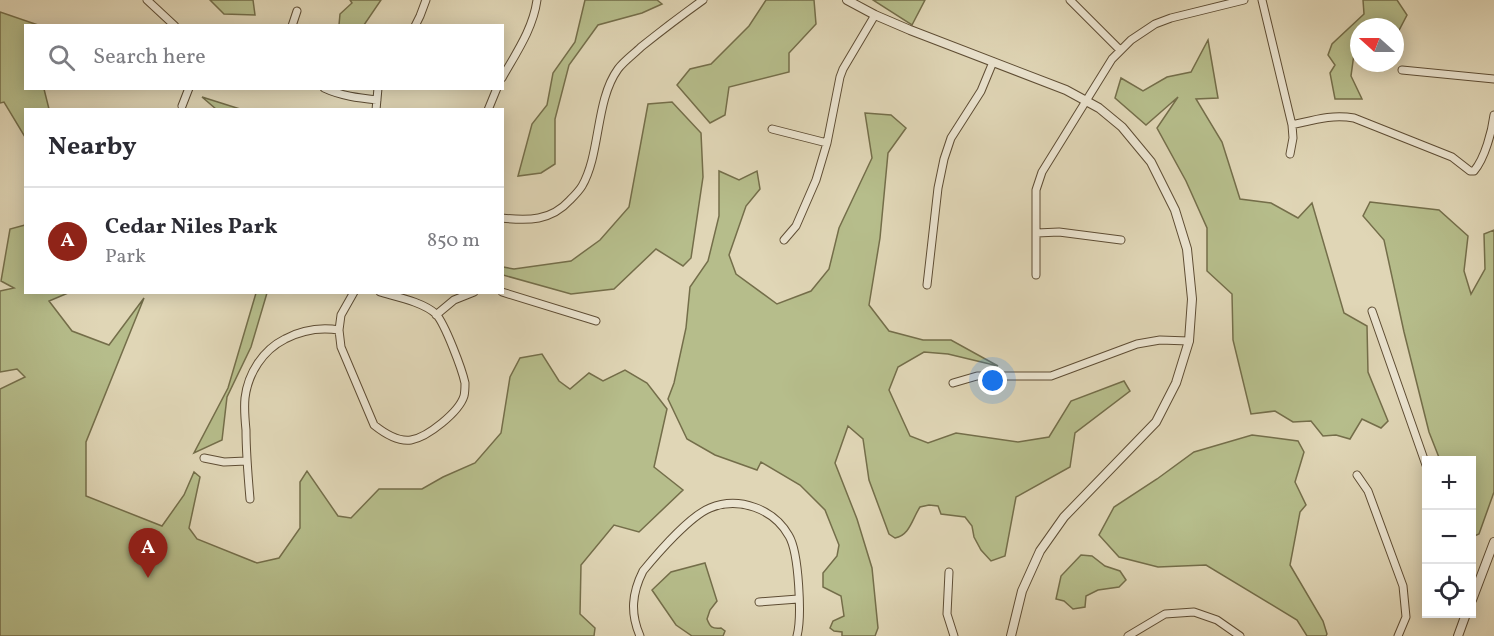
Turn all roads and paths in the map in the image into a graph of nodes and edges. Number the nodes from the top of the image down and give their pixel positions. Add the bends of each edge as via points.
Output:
1 (147, 0) edge
2 (426, 0) edge
3 (537, 0) edge
4 (703, 0) edge
5 (847, 0) edge
6 (1070, 0) edge
7 (1244, 0) edge
8 (1262, 0) edge
9 (1229, 2) edge
10 (297, 11) dead end
11 (875, 15) junction
12 (173, 24) edge
13 (293, 24) edge
14 (416, 24) edge
15 (1120, 50) junction
16 (993, 62) junction
17 (1404, 70) edge
18 (504, 75) edge
19 (1494, 79) edge
20 (188, 90) edge
21 (328, 90) edge
22 (378, 90) edge
23 (496, 90) edge
24 (377, 100) junction
25 (1086, 101) junction
26 (182, 106) dead end
27 (376, 108) edge
28 (489, 108) edge
29 (1494, 115) edge
30 (1292, 125) junction
31 (772, 129) dead end
32 (827, 143) junction
33 (1290, 154) dead end
34 (504, 218) edge
35 (1037, 233) junction
36 (784, 240) dead end
37 (1121, 240) dead end
38 (1036, 275) dead end
39 (927, 285) dead end
40 (504, 293) edge
41 (353, 294) edge
42 (387, 294) edge
43 (469, 294) edge
44 (1372, 310) dead end
45 (436, 315) junction
46 (596, 321) dead end
47 (339, 330) junction
48 (1189, 341) junction
49 (953, 383) dead end
50 (1423, 456) edge
51 (204, 458) dead end
52 (246, 461) junction
53 (1357, 475) dead end
54 (250, 499) dead end
55 (1494, 542) edge
56 (949, 572) dead end
57 (1476, 582) edge
58 (798, 599) junction
59 (759, 602) dead end
60 (1465, 618) edge
61 (640, 636) edge
62 (797, 636) edge
63 (954, 636) edge
64 (1011, 636) edge
65 (1128, 636) edge
66 (1240, 636) edge
67 (1398, 636) edge
68 (1458, 636) edge

1 - 12 street
2 - 14 street
3 - 18 street via 529,31
4 - 34 street via 618,69 601,114 590,168 581,187 565,205 533,220
5 - 11 street
6 - 15 street
7 - 9 street
8 - 30 street
9 - 15 street via 1155,24
10 - 13 street
11 - 16 street
11 - 32 street via 840,77
15 - 25 street
16 - 25 street
16 - 39 street via 981,92 951,138 944,159
17 - 19 street
20 - 26 street
21 - 24 street
22 - 24 street
23 - 28 street
24 - 27 street
25 - 35 street via 1042,171 1036,190
25 - 48 street via 1130,136 1150,162 1175,210 1187,249 1192,299
29 - 30 street via 1484,154 1473,171 1452,157 1354,118 1330,116
30 - 33 street
31 - 32 street
32 - 36 street via 803,212
35 - 37 street
35 - 38 street
40 - 46 street
41 - 47 street via 341,315
42 - 45 street via 409,300
43 - 45 street
44 - 50 street
45 - 47 street via 461,369 464,396 444,422 410,440 395,438 374,425 341,348
47 - 52 street via 298,332 263,355 245,399
48 - 49 street via 1137,344 1051,376 977,376
48 - 64 street via 1176,383 1156,422 1064,517 1040,551 1022,591
51 - 52 street
52 - 54 street
53 - 67 street via 1368,491 1403,586 1406,617
55 - 57 street
56 - 63 street via 946,614
58 - 59 street
58 - 61 street via 797,563 783,526 752,506 721,505 690,521 644,571 633,598 634,620
58 - 62 street
60 - 68 street
65 - 66 street via 1165,614 1194,612 1217,620

